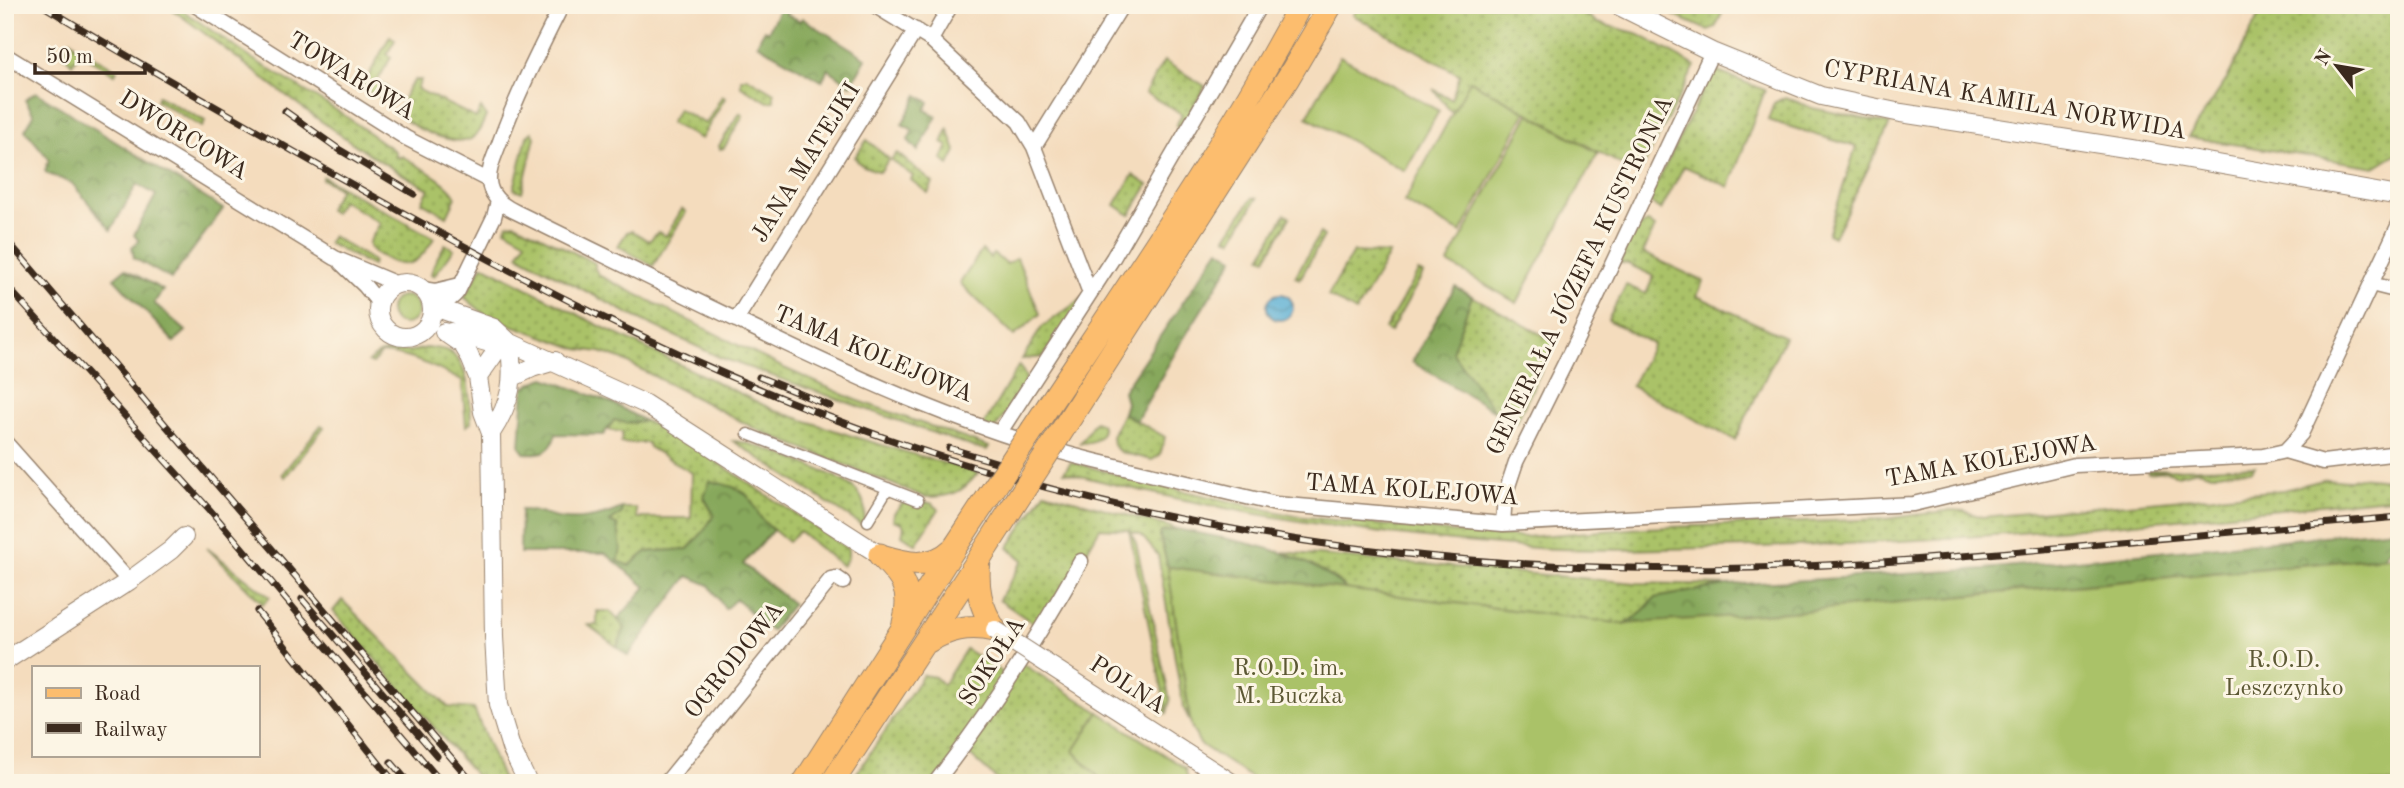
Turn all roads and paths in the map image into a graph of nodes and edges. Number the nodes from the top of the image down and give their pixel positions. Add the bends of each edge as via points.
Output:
1 (195, 5) edge
2 (562, 5) edge
3 (874, 5) edge
4 (951, 5) edge
5 (1122, 5) edge
6 (1260, 5) edge
7 (1300, 5) edge
8 (1331, 5) edge
9 (1617, 5) edge
10 (916, 30) junction
11 (931, 40) junction
12 (1712, 52) junction
13 (5, 55) edge
14 (1034, 147) junction
15 (488, 180) junction
16 (2399, 196) edge
17 (498, 201) junction
18 (2399, 224) edge
19 (335, 257) junction
20 (1158, 263) junction
21 (397, 284) junction
22 (2371, 284) junction
23 (460, 285) junction
24 (422, 289) junction
25 (2399, 291) edge
26 (1090, 293) junction
27 (379, 303) junction
28 (432, 306) junction
29 (736, 320) junction
30 (421, 332) junction
31 (444, 332) junction
32 (509, 342) junction
33 (555, 361) junction
34 (478, 377) junction
35 (513, 377) junction
36 (1000, 432) junction
37 (491, 433) junction
38 (748, 434) dead end
39 (5, 442) edge
40 (2285, 451) junction
41 (2399, 453) edge
42 (888, 488) junction
43 (918, 500) dead end
44 (868, 521) dead end
45 (1503, 524) junction
46 (184, 537) dead end
47 (956, 547) junction
48 (880, 555) junction
49 (979, 559) junction
50 (1080, 561) dead end
51 (129, 581) junction
52 (843, 582) dead end
53 (902, 630) junction
54 (995, 630) junction
55 (923, 643) junction
56 (5, 661) edge
57 (528, 783) edge
58 (666, 783) edge
59 (804, 783) edge
60 (832, 783) edge
61 (935, 783) edge
62 (1232, 783) edge

1 - 15 street, TOWAROWA via 405,138
2 - 15 street via 511,112
3 - 10 street
4 - 11 street
5 - 14 street
6 - 26 street
7 - 20 main road
8 - 20 main road
9 - 12 street, CYPRIANA KAMILA NORWIDA
10 - 11 street
10 - 29 street, JANA MATEJKI
11 - 14 street via 1009,110
12 - 16 street, CYPRIANA KAMILA NORWIDA via 1821,96 1901,113
12 - 45 street, GENERAŁA JÓZEFA KUSTRONIA via 1516,462 1505,495
13 - 19 street, DWORCOWA
14 - 26 street
15 - 17 street
17 - 23 street
17 - 29 street, TAMA KOLEJOWA
18 - 22 street
19 - 21 street, DWORCOWA
19 - 27 street, DWORCOWA
20 - 47 main road, bridge
20 - 49 main road, bridge
21 - 24 street
21 - 27 street
22 - 25 street
22 - 40 street via 2301,434
23 - 24 street
23 - 28 street via 454,296
24 - 28 street
26 - 36 street
27 - 30 street via 380,319 389,333 404,337
28 - 30 street via 430,321
28 - 32 street via 494,328
29 - 36 street, TAMA KOLEJOWA via 897,394
30 - 31 street
31 - 32 street via 490,343
31 - 34 street via 463,345
32 - 33 street
32 - 34 street via 495,352
32 - 35 street
33 - 35 street
33 - 48 street via 672,420
34 - 37 street
35 - 37 street via 505,411
36 - 45 street, TAMA KOLEJOWA via 1067,455 1276,504
37 - 57 street via 498,705
38 - 42 street
39 - 51 street
40 - 41 street, TAMA KOLEJOWA via 2323,462
40 - 45 street, TAMA KOLEJOWA via 2075,466 1913,504
42 - 43 street
42 - 44 street
46 - 51 street
47 - 48 main road via 927,564
47 - 53 main road
48 - 53 main road via 905,585 908,607
49 - 54 main road via 980,603
49 - 55 main road
50 - 61 street, SOKOŁA via 1021,663
51 - 56 street
52 - 58 street, OGRODOWA via 831,579
53 - 59 main road
54 - 55 main road via 958,627
54 - 62 street, POLNA, bridge
55 - 60 main road

